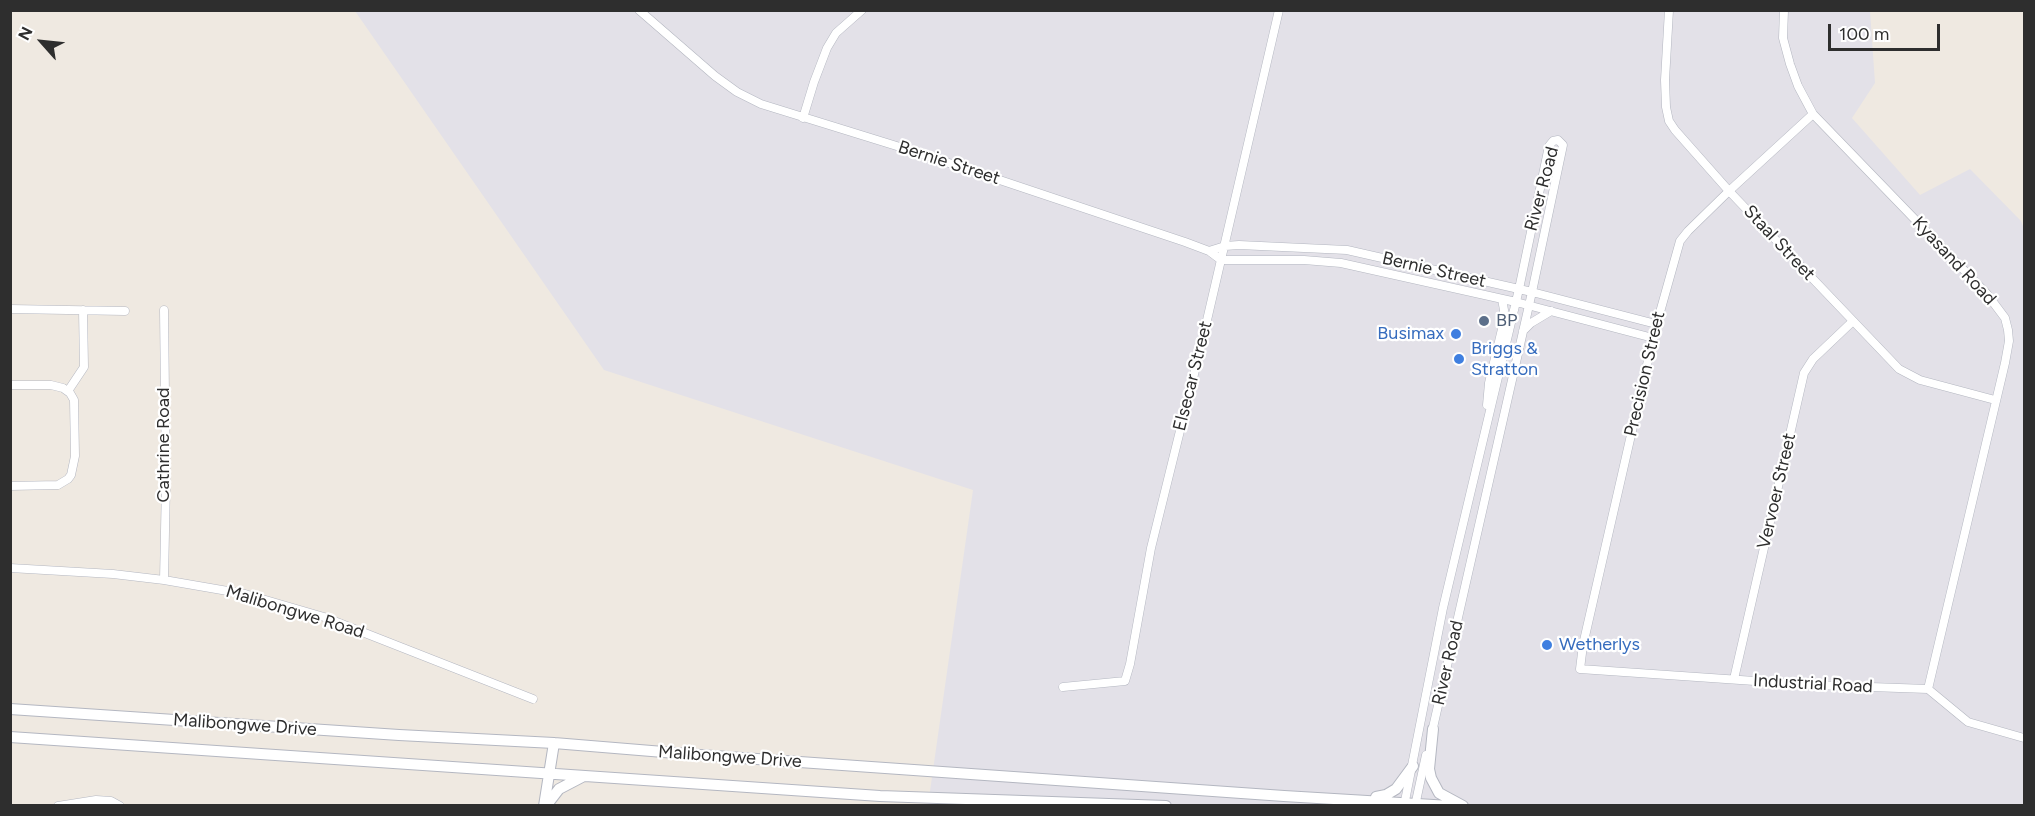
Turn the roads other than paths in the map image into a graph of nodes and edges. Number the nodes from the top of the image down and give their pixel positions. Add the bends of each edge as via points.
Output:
1 (639, 10) edge
2 (862, 10) edge
3 (1279, 10) edge
4 (1670, 10) edge
5 (1784, 10) edge
6 (1813, 114) junction
7 (803, 118) junction
8 (1729, 191) junction
9 (1225, 246) junction
10 (1209, 251) junction
11 (1221, 260) junction
12 (1519, 289) junction
13 (1532, 292) junction
14 (1502, 299) junction
15 (1516, 302) junction
16 (1529, 306) junction
17 (10, 309) edge
18 (83, 310) junction
19 (164, 310) dead end
20 (125, 311) dead end
21 (1551, 311) junction
22 (1852, 321) junction
23 (1656, 324) junction
24 (1523, 332) junction
25 (1653, 338) junction
26 (10, 385) edge
27 (68, 391) junction
28 (1995, 400) junction
29 (1487, 418) junction
30 (10, 486) edge
31 (10, 568) edge
32 (164, 580) junction
33 (1600, 670) joint
34 (1734, 679) junction
35 (1063, 687) dead end
36 (1928, 689) junction
37 (533, 699) dead end
38 (10, 710) edge
39 (1433, 729) junction
40 (10, 737) edge
41 (2025, 738) edge
42 (554, 743) junction
43 (1413, 766) junction
44 (548, 774) junction
45 (585, 776) junction
46 (1367, 800) junction
47 (1410, 804) edge
48 (58, 806) edge
49 (120, 806) edge
50 (545, 806) edge
51 (1166, 806) edge
52 (1450, 806) edge
53 (1463, 806) edge

1 - 7 street, Bernie Street via 728,86 752,100
2 - 7 street via 836,33 827,48
3 - 9 street, Elsecar Street
4 - 8 street, Staal Street via 1665,80 1669,121
5 - 6 street, Kyasand Road via 1783,38 1790,64
6 - 8 street, Precision Street
6 - 28 street, Kyasand Road via 1998,308 2009,341
7 - 10 street, Bernie Street
8 - 22 street, Staal Street
8 - 23 street, Precision Street via 1680,242
9 - 10 street, Bernie Street
9 - 11 street, Elsecar Street
9 - 12 street, Bernie Street via 1339,249
10 - 11 street, Bernie Street
11 - 14 street, Bernie Street via 1337,262
11 - 35 street, Elsecar Street via 1151,548 1125,681
12 - 13 street, Bernie Street
12 - 13 street, River Road via 1549,146 1558,140 1563,145
12 - 15 street, River Road
13 - 16 street, River Road
13 - 23 street, Bernie Street
14 - 15 street, Bernie Street
14 - 29 street via 1504,318 1489,383
15 - 16 street, Bernie Street
15 - 29 street, River Road
16 - 21 street, Bernie Street
16 - 24 street, River Road
17 - 18 street
18 - 20 street
18 - 27 street via 84,367
19 - 32 street, Cathrine Road
21 - 24 street via 1531,322
21 - 25 street, Bernie Street
22 - 28 street, Staal Street via 1899,369 1911,376
22 - 34 street, Vervoer Street via 1804,373
23 - 25 street, Precision Street
24 - 39 street, River Road
25 - 33 street, Precision Street via 1581,658 1580,669
26 - 27 street via 51,386
27 - 30 street via 74,400 75,456 71,475 58,485
28 - 36 street, Kyasand Road
29 - 43 street, River Road via 1443,608
31 - 32 street, Malibongwe Road
32 - 37 street, Malibongwe Road via 245,594 324,617
33 - 34 street, Industrial Road
34 - 36 street, Industrial Road
36 - 41 street via 1968,722
38 - 42 main road, Malibongwe Drive
39 - 47 street, River Road
39 - 53 main road via 1431,778 1439,793
40 - 44 main road, Malibongwe Drive
42 - 44 main road
42 - 46 main road, Malibongwe Drive
43 - 46 main road via 1394,790
43 - 47 street, River Road
44 - 45 main road, Malibongwe Drive
44 - 50 main road
45 - 50 main road via 559,789
45 - 51 main road, Malibongwe Drive via 880,796
46 - 47 main road, Malibongwe Drive
47 - 52 main road, Malibongwe Drive
48 - 49 street via 96,800

